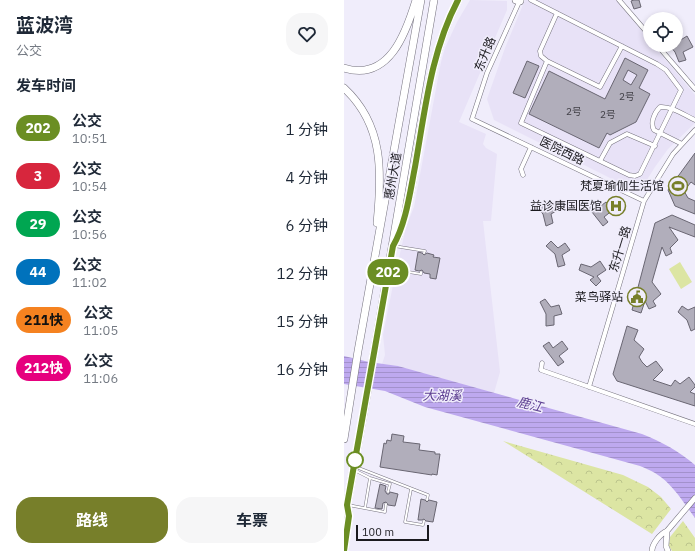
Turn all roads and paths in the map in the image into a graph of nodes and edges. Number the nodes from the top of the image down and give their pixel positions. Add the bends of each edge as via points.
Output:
1 (416, 0) edge
2 (421, 0) edge
3 (434, 0) edge
4 (458, 0) edge
5 (519, 0) edge
6 (531, 0) edge
7 (619, 0) edge
8 (557, 13) junction
9 (643, 28) edge
10 (622, 46) junction
11 (663, 52) edge
12 (547, 61) junction
13 (344, 68) edge
14 (344, 88) edge
15 (695, 89) edge
16 (672, 109) junction
17 (472, 119) joint
18 (695, 120) edge
19 (695, 130) edge
20 (661, 134) junction
21 (682, 144) junction
22 (654, 146) junction
23 (531, 147) junction
24 (600, 161) junction
25 (523, 175) dead end
26 (644, 201) junction
27 (393, 246) junction
28 (377, 247) junction
29 (424, 253) dead end
30 (388, 269) junction
31 (421, 272) dead end
32 (542, 363) dead end
33 (589, 387) junction
34 (695, 424) edge
35 (344, 439) edge
36 (353, 468) junction
37 (370, 478) junction
38 (411, 489) junction
39 (388, 492) dead end
40 (695, 498) edge
41 (427, 500) dead end
42 (386, 504) dead end
43 (347, 505) junction
44 (365, 508) junction
45 (424, 521) dead end
46 (667, 531) junction
47 (344, 551) edge
48 (652, 551) edge
49 (668, 551) edge

1 - 13 highway via 406,30 392,55 371,68
2 - 28 highway, 惠州大道
3 - 27 highway, 惠州大道
4 - 27 highway via 438,48 412,186 399,234
5 - 17 street, 东升路 via 487,73
6 - 8 street
7 - 9 street
8 - 10 street
8 - 12 street via 540,51 541,56
10 - 12 street via 600,87
10 - 16 street via 657,64 681,90
11 - 15 street
12 - 24 street via 520,123
14 - 28 highway via 365,114 376,143 380,175
16 - 18 street
16 - 20 street
16 - 20 street via 662,107 656,111 652,125
17 - 23 street, 医院西路
19 - 21 street, 东升一路
20 - 21 street
20 - 22 street
21 - 26 street, 东升一路 via 666,164
22 - 24 street via 628,134 610,142
22 - 24 street via 643,171 636,176
23 - 25 street via 521,169
23 - 26 street, 医院西路
26 - 33 street, 东升一路
27 - 29 lane via 425,251
27 - 30 highway, 惠州大道
28 - 35 highway, 惠州大道
30 - 31 lane
30 - 36 highway, 惠州大道
32 - 33 street via 540,370
33 - 34 street
36 - 37 lane
36 - 38 lane
36 - 43 highway
37 - 39 lane via 390,484
37 - 44 lane
38 - 41 lane via 428,496
38 - 45 lane via 405,522 423,525
40 - 46 street
42 - 44 lane via 385,512
43 - 44 lane
43 - 47 highway via 349,516
46 - 48 street via 652,546
46 - 49 street

